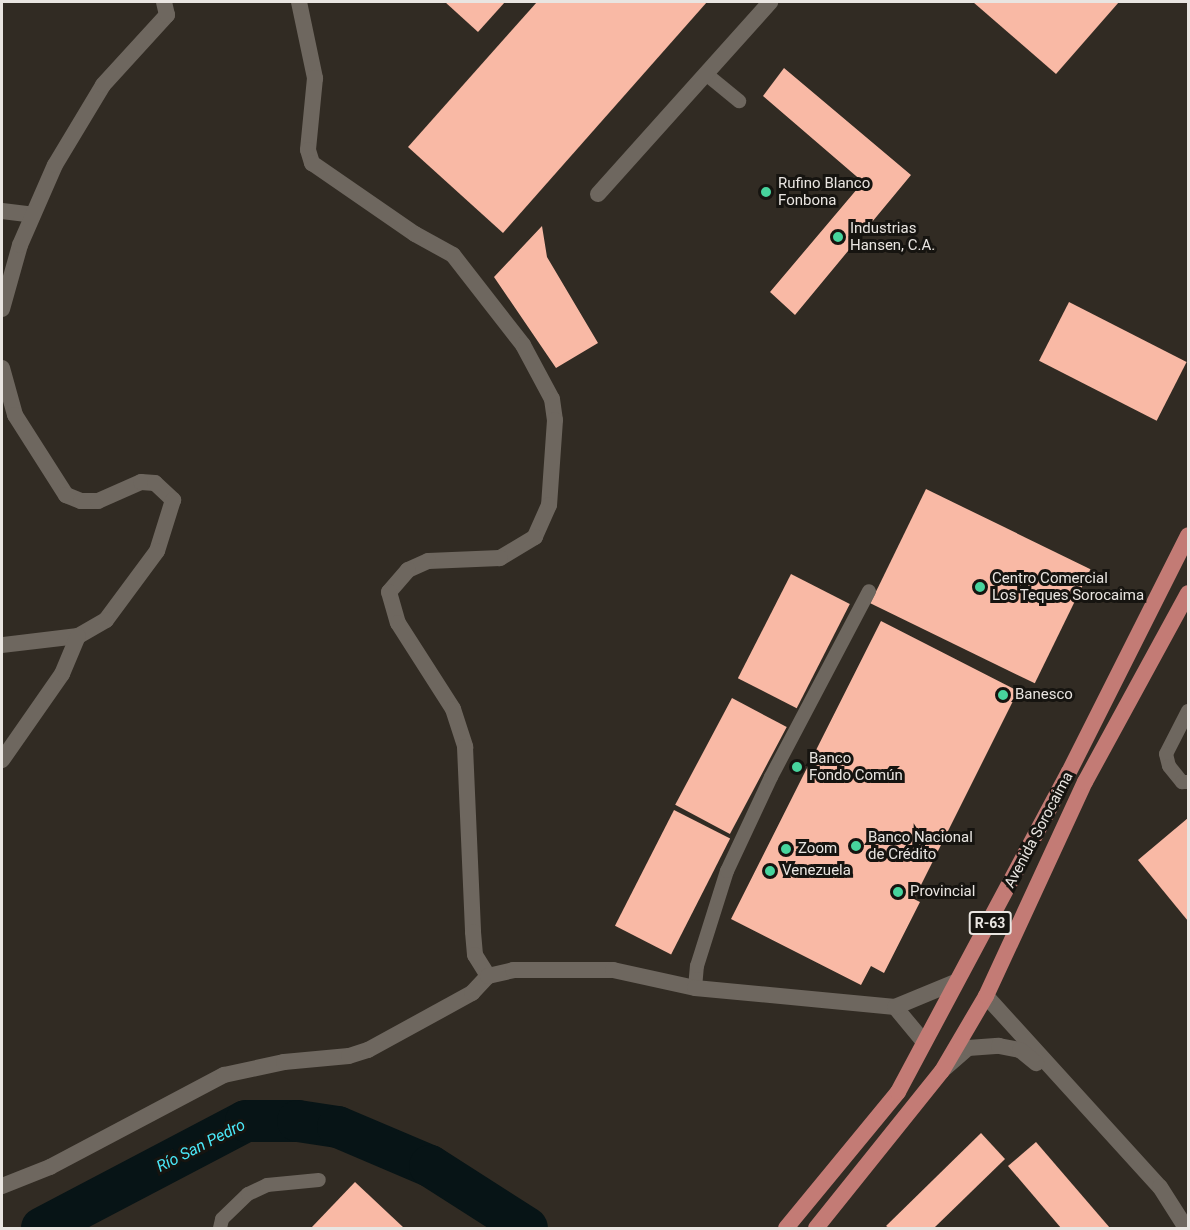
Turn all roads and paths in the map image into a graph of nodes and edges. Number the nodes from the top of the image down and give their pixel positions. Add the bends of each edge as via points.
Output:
1 (164, 2) edge
2 (299, 2) edge
3 (770, 2) edge
4 (706, 74) junction
5 (739, 101) dead end
6 (598, 194) dead end
7 (2, 212) edge
8 (33, 215) junction
9 (2, 309) edge
10 (2, 368) edge
11 (1188, 535) edge
12 (869, 591) dead end
13 (1188, 593) edge
14 (78, 636) junction
15 (2, 645) edge
16 (1188, 711) edge
17 (2, 760) edge
18 (1188, 782) edge
19 (488, 976) junction
20 (955, 982) junction
21 (695, 988) junction
22 (986, 996) junction
23 (895, 1007) junction
24 (924, 1042) junction
25 (942, 1071) junction
26 (1068, 1088) junction
27 (319, 1180) dead end
28 (2, 1186) edge
29 (220, 1228) edge
30 (786, 1228) edge
31 (816, 1228) edge
32 (1186, 1228) edge

1 - 8 street via 166,15 103,85 55,165
2 - 19 street via 315,78 308,150 312,163 415,234 453,255 523,345 552,399 555,420 549,505 535,537 500,558 428,561 408,570 390,592 398,623 453,709 462,738 475,955
3 - 4 street
4 - 5 lane
4 - 6 street
7 - 8 street
8 - 9 street
10 - 14 street via 15,415 66,495 81,501 98,501 141,482 155,483 172,500 157,551 133,587 106,620
11 - 20 main road, Avenida Sorocaima / R-63 via 1059,792
12 - 21 lane via 771,777 727,871 697,966
13 - 22 main road, Avenida Sorocaima / R-63 via 1085,782
14 - 15 street
14 - 17 street via 62,674
16 - 18 lane via 1166,754 1168,766 1182,783
19 - 21 street via 532,969 613,970
19 - 28 street via 472,993 368,1050 224,1075 50,1167
20 - 23 street
20 - 24 main road, Avenida Sorocaima / R-63
21 - 23 street
22 - 25 main road, Avenida Sorocaima / R-63
22 - 26 street
23 - 24 street
24 - 30 main road, Avenida Sorocaima / R-63 via 898,1092
25 - 26 street via 968,1048 999,1046 1020,1050
25 - 31 main road, Avenida Sorocaima / R-63
26 - 32 street via 1160,1187
27 - 29 lane via 267,1185 248,1194 222,1219

